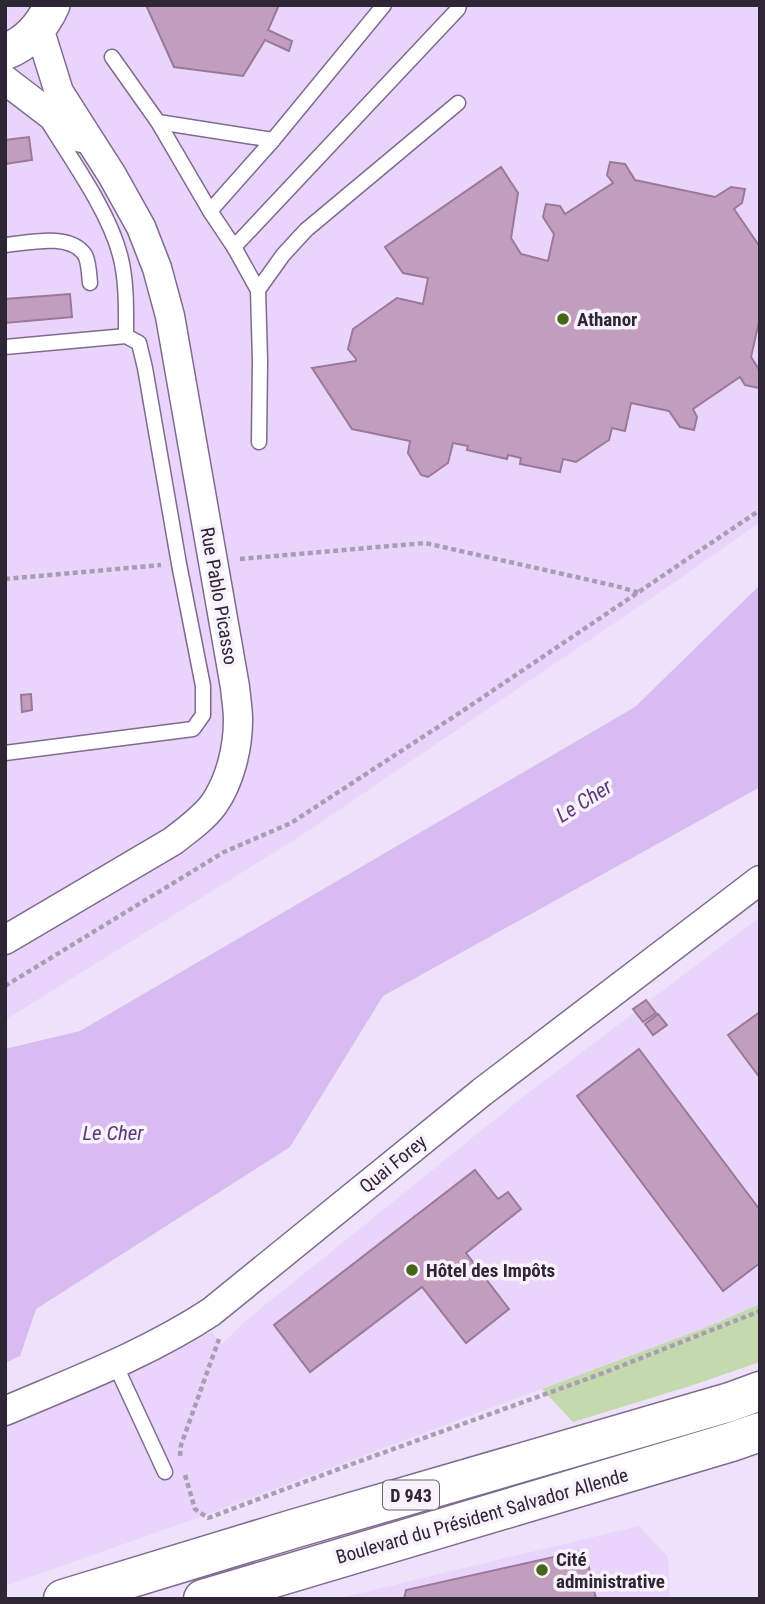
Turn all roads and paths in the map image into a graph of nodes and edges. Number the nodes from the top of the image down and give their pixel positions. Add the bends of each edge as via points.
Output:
1 (384, 5) edge
2 (459, 5) edge
3 (46, 17) edge
4 (5, 52) edge
5 (112, 57) dead end
6 (5, 80) edge
7 (458, 103) dead end
8 (39, 107) junction
9 (158, 122) junction
10 (274, 140) junction
11 (98, 152) junction
12 (210, 211) junction
13 (5, 245) edge
14 (234, 247) junction
15 (90, 283) dead end
16 (258, 290) junction
17 (126, 336) junction
18 (5, 347) edge
19 (259, 442) dead end
20 (760, 510) edge
21 (213, 561) junction
22 (179, 564) junction
23 (5, 579) edge
24 (640, 593) junction
25 (5, 753) edge
26 (760, 880) edge
27 (5, 940) edge
28 (5, 986) edge
29 (760, 1311) edge
30 (211, 1312) junction
31 (115, 1364) junction
32 (760, 1391) edge
33 (5, 1411) edge
34 (760, 1432) edge
35 (180, 1459) dead end
36 (165, 1472) dead end
37 (184, 1472) dead end
38 (63, 1599) edge
39 (203, 1599) edge

1 - 10 lane
2 - 14 lane
3 - 4 street via 25,42
3 - 11 street, Rue Pablo Picasso via 59,92
5 - 9 lane
6 - 8 street, Rue Pablo Picasso
7 - 16 lane via 306,230
8 - 11 street, Rue Pablo Picasso
8 - 17 lane via 108,221 121,256
9 - 10 lane
9 - 12 lane
10 - 12 lane
11 - 21 street, Rue Pablo Picasso via 141,227 157,268 170,316
12 - 14 lane
13 - 15 lane via 73,244 86,256
14 - 16 lane
16 - 19 lane
17 - 18 lane
17 - 22 lane via 139,343 145,368
20 - 24 path
21 - 24 path via 425,543
21 - 27 street, Rue Pablo Picasso via 238,721 226,780 214,804 173,842
22 - 23 path
22 - 25 lane via 203,686 203,715 193,729
24 - 28 path via 290,823 224,852
26 - 30 street, Quai Forey via 482,1092
29 - 37 path via 208,1518 195,1509
30 - 31 street, Quai Forey
30 - 35 path via 221,1332
31 - 33 street, Quai Forey
31 - 36 lane
32 - 38 main road, Boulevard du Président Salvador Allende / D 943
34 - 39 main road, Boulevard du Président Salvador Allende / D 943

